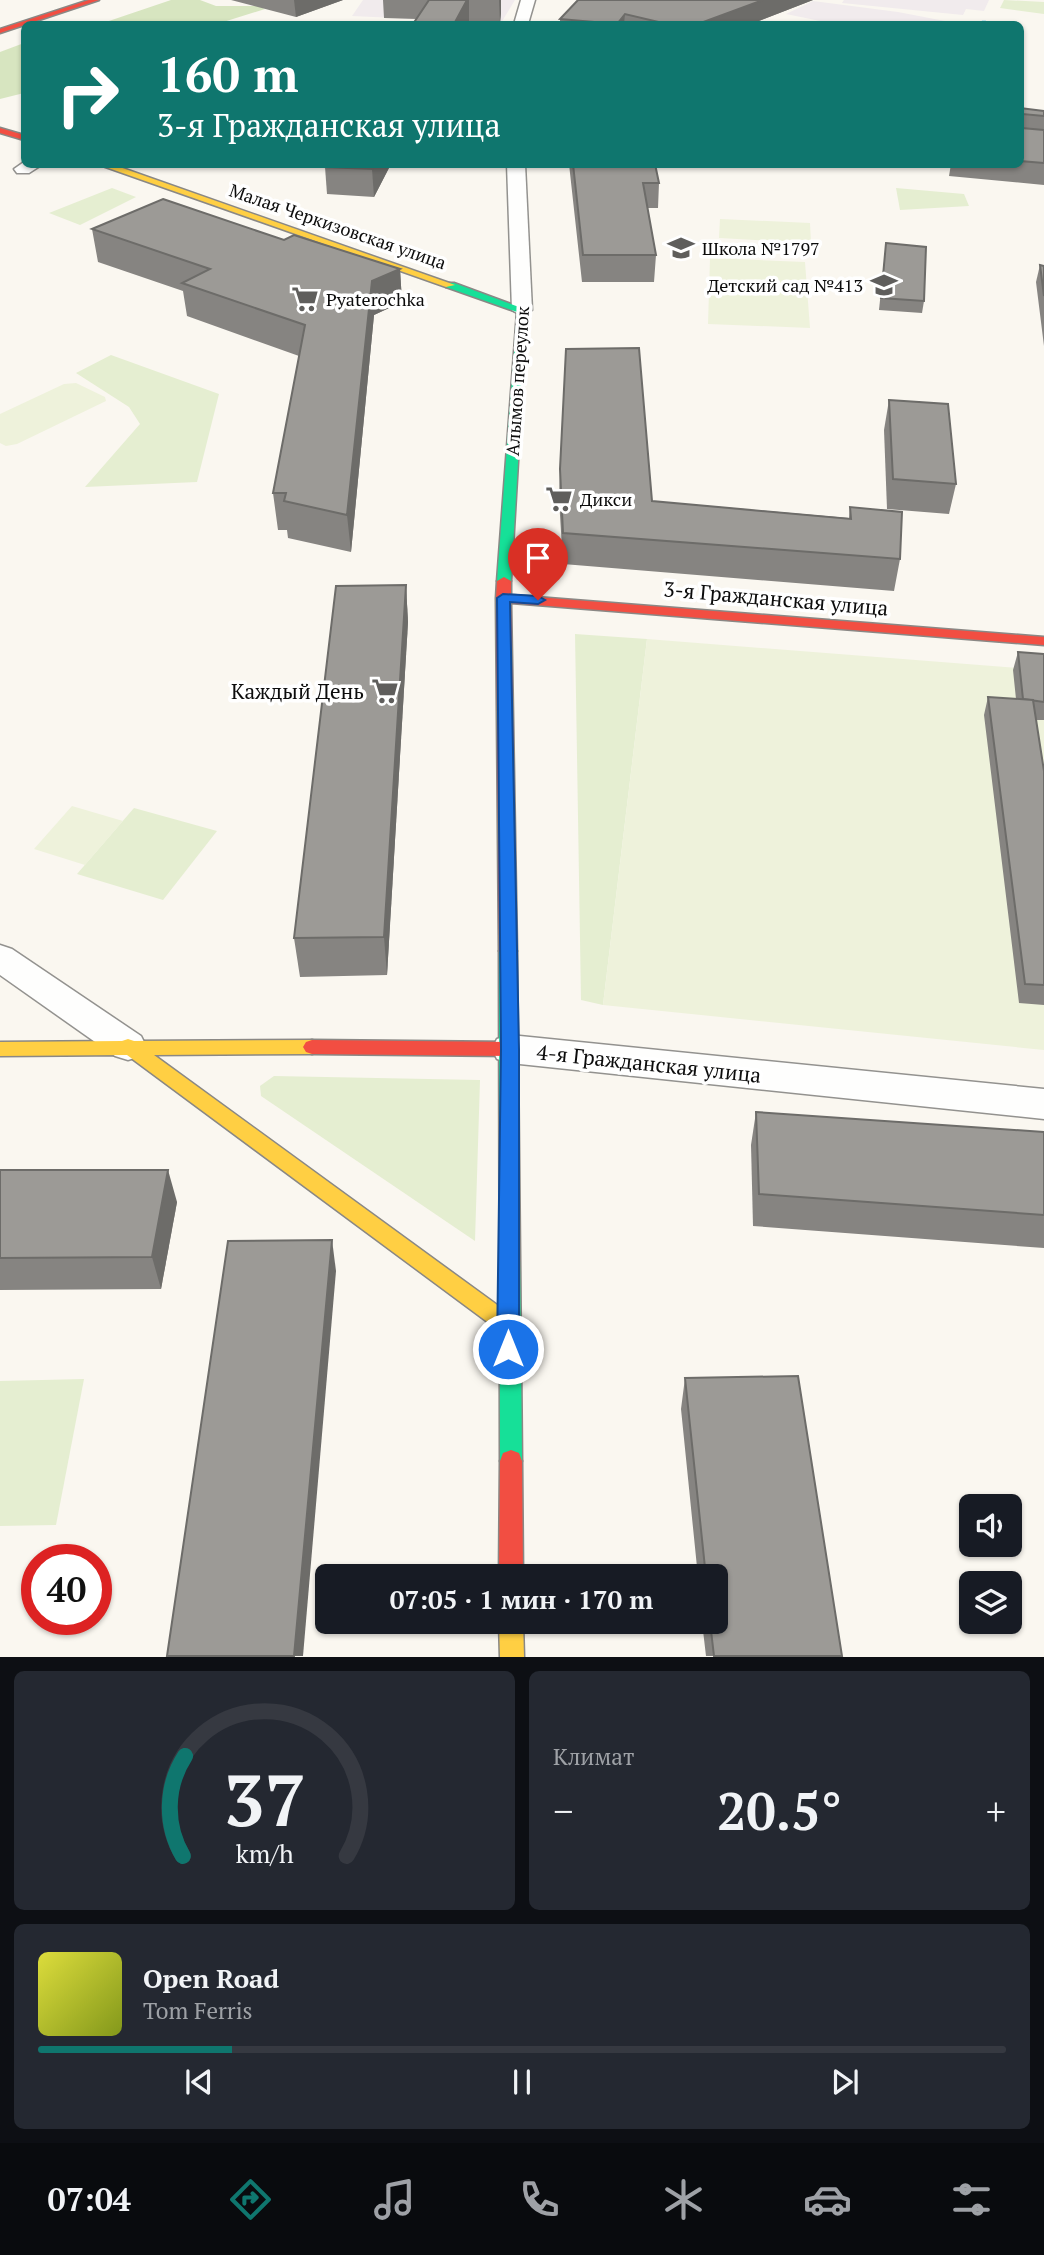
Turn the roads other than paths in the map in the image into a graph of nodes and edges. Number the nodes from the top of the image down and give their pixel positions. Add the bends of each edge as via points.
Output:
1 (96, 0) edge
2 (528, 0) edge
3 (31, 21) edge
4 (522, 21) edge
5 (21, 24) edge
6 (0, 31) edge
7 (0, 130) edge
8 (21, 137) edge
9 (113, 168) edge
10 (516, 168) edge
11 (522, 310) junction
12 (503, 598) junction
13 (1044, 641) edge
14 (0, 957) edge
15 (128, 1046) junction
16 (0, 1049) edge
17 (510, 1049) junction
18 (1044, 1104) edge
19 (508, 1325) junction
20 (511, 1564) edge
21 (511, 1634) edge
22 (512, 1657) edge

1 - 3 street
2 - 4 street
5 - 6 street
7 - 8 street
9 - 11 street, Малая Черкизовская улица
10 - 11 street, Алымов переулок
11 - 12 street, Алымов переулок
12 - 13 street, 3-я Гражданская улица
12 - 17 street, Алымов переулок
14 - 15 street
15 - 16 street, 4-я Гражданская улица
15 - 17 street, 4-я Гражданская улица
15 - 19 street
17 - 18 street, 4-я Гражданская улица
17 - 19 street, Алымов переулок
19 - 20 street, Алымов переулок
21 - 22 street

